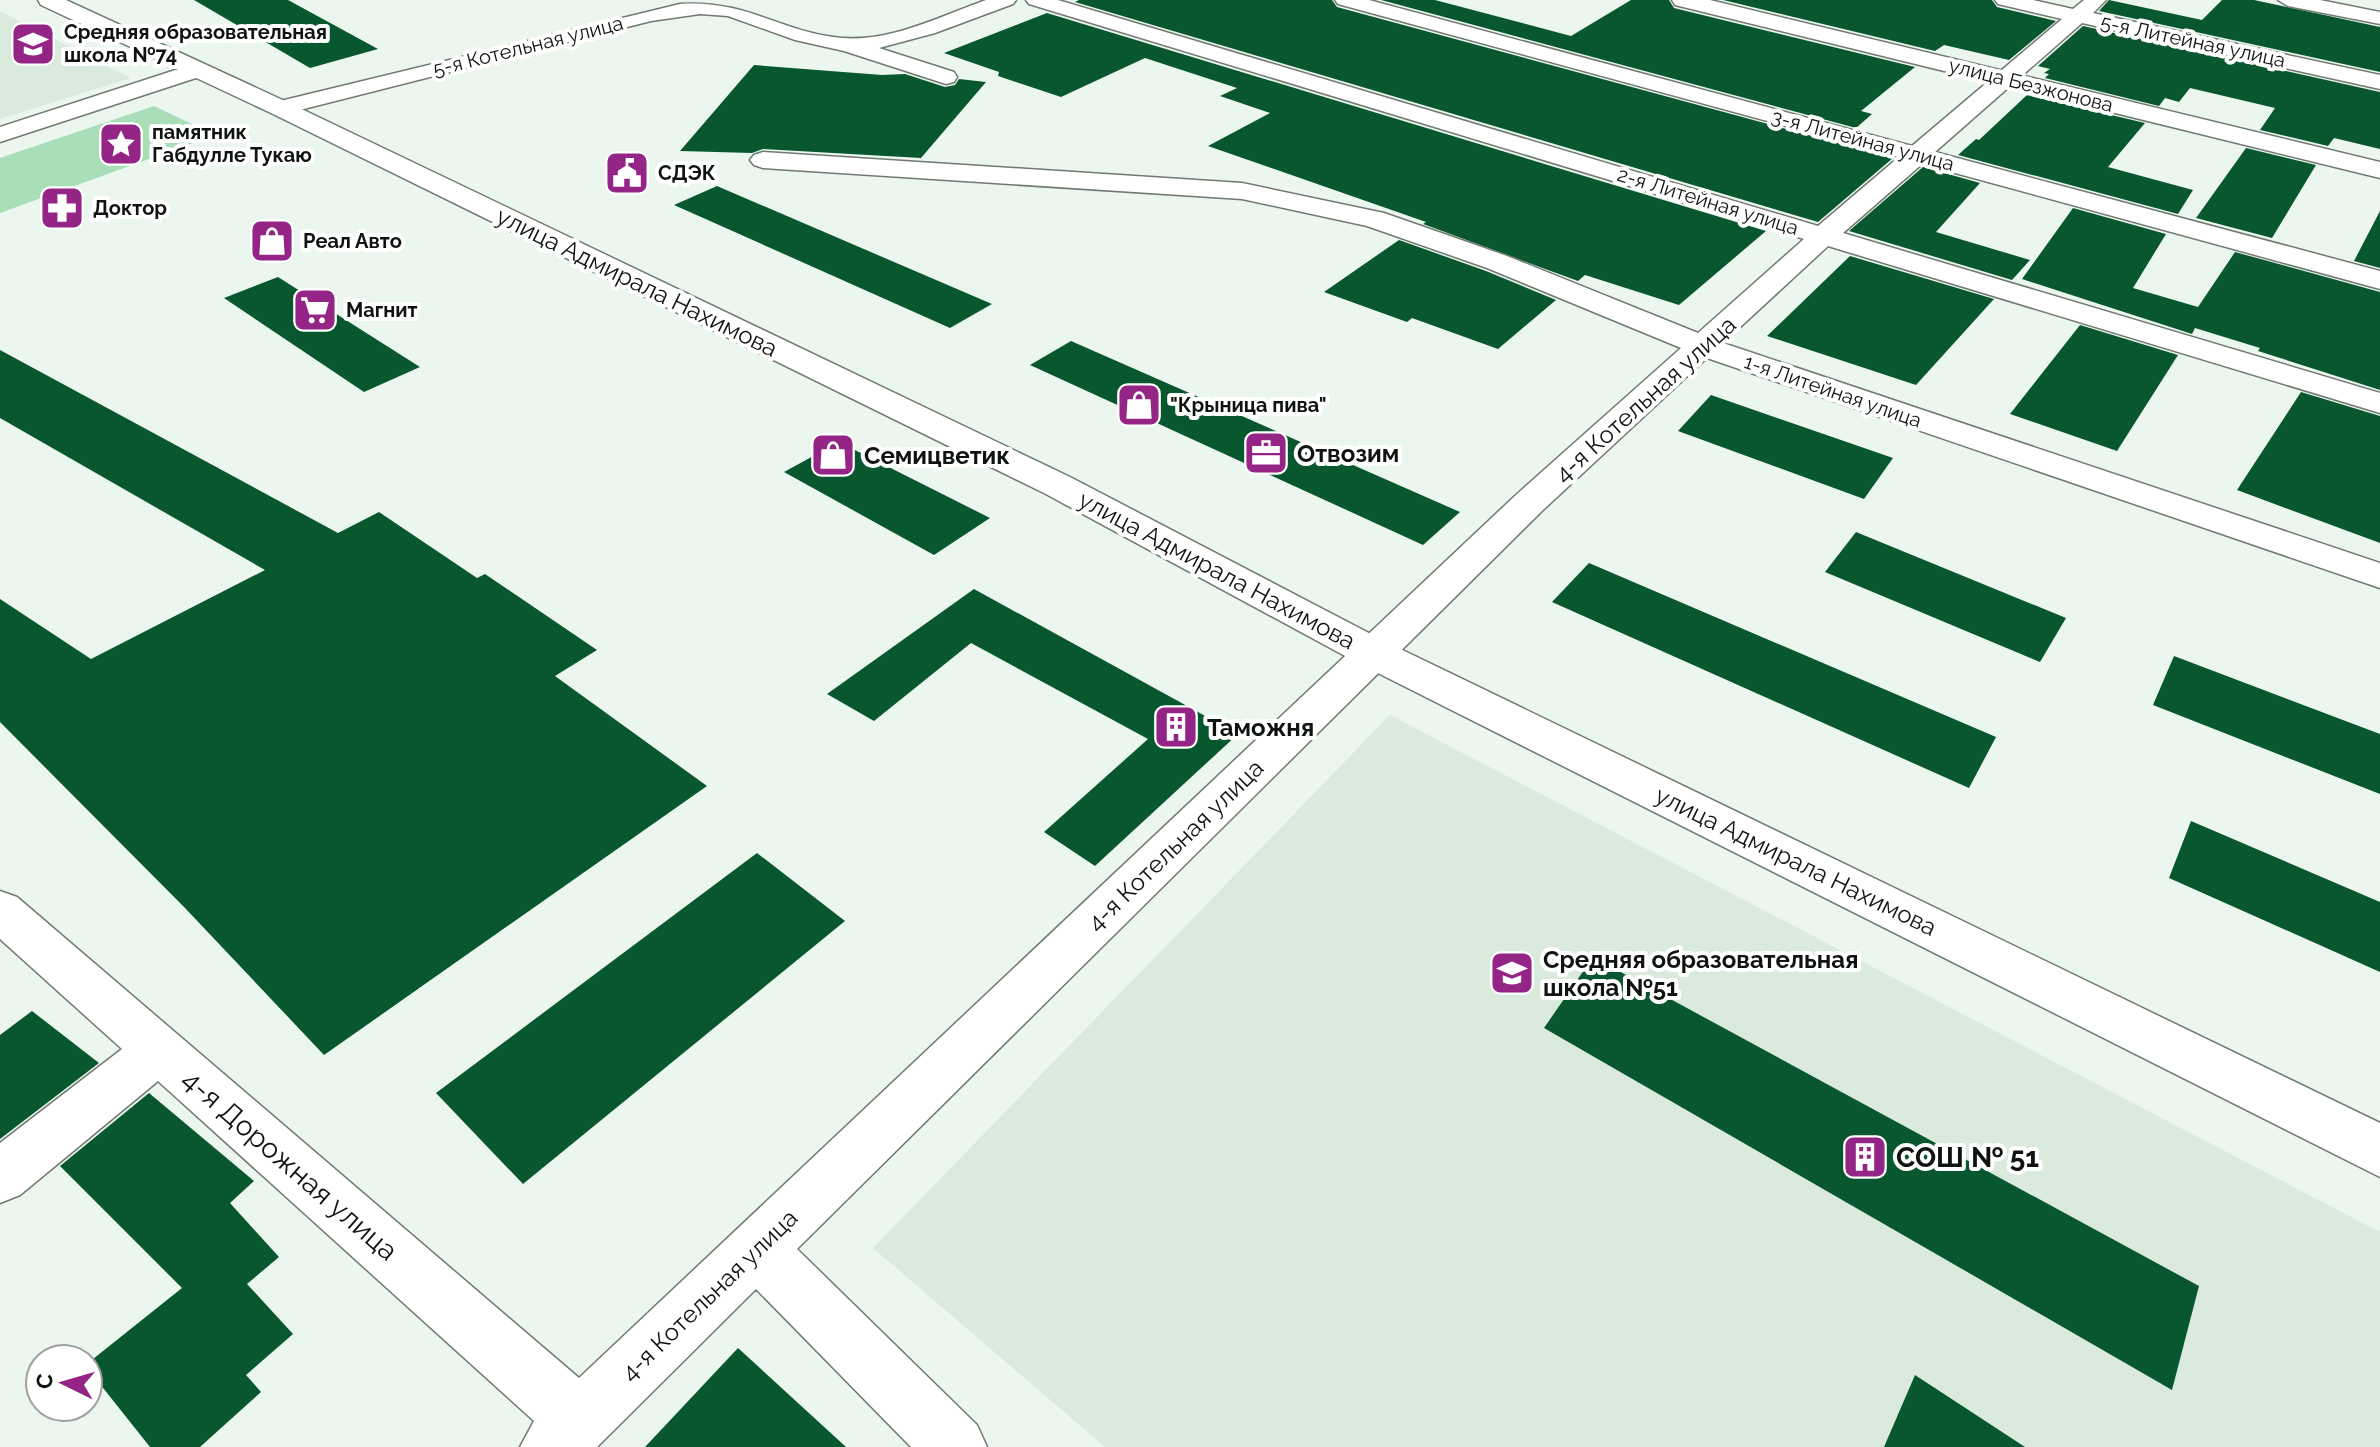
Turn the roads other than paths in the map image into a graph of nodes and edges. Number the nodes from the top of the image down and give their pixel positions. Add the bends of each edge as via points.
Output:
1 (49, 0) edge
2 (1006, 0) edge
3 (1036, 0) edge
4 (1345, 0) edge
5 (1683, 0) edge
6 (2005, 0) edge
7 (2288, 0) edge
8 (2086, 8) edge
9 (2380, 18) edge
10 (848, 45) junction
11 (197, 70) junction
12 (946, 77) dead end
13 (2005, 79) junction
14 (2380, 82) edge
15 (280, 108) junction
16 (0, 135) edge
17 (1917, 155) junction
18 (763, 160) dead end
19 (2380, 170) edge
20 (1823, 236) junction
21 (2380, 280) edge
22 (1704, 347) junction
23 (2380, 403) edge
24 (2380, 576) edge
25 (1373, 653) junction
26 (0, 910) edge
27 (159, 1050) junction
28 (2380, 1151) edge
29 (0, 1177) edge
30 (756, 1249) junction
31 (566, 1434) edge
32 (955, 1447) edge

1 - 11 main road, улица Адмирала Нахимова
2 - 10 street, 5-я Котельная улица via 885,42
3 - 20 street, 2-я Литейная улица
4 - 17 street, 3-я Литейная улица
5 - 13 main road, улица Безжонова
6 - 8 street, 5-я Литейная улица
7 - 9 street
8 - 13 street, 4-я Котельная улица
8 - 14 street, 5-я Литейная улица
10 - 12 street
10 - 15 street, 5-я Котельная улица via 827,43 731,10 691,9
11 - 15 main road, улица Адмирала Нахимова
11 - 16 street
13 - 17 street, 4-я Котельная улица
13 - 19 main road, улица Безжонова
15 - 25 main road, улица Адмирала Нахимова via 1057,485
17 - 20 street, 4-я Котельная улица
17 - 21 street, 3-я Литейная улица
18 - 22 street, 1-я Литейная улица via 1242,191 1374,219 1497,262
20 - 22 street, 4-я Котельная улица
20 - 23 street, 2-я Литейная улица
22 - 24 street, 1-я Литейная улица
22 - 25 street, 4-я Котельная улица via 1530,502
25 - 28 main road, улица Адмирала Нахимова
25 - 30 street, 4-я Котельная улица
26 - 27 street, 4-я Дорожная улица
27 - 29 street
27 - 31 street, 4-я Дорожная улица
30 - 31 street, 4-я Котельная улица
30 - 32 street

